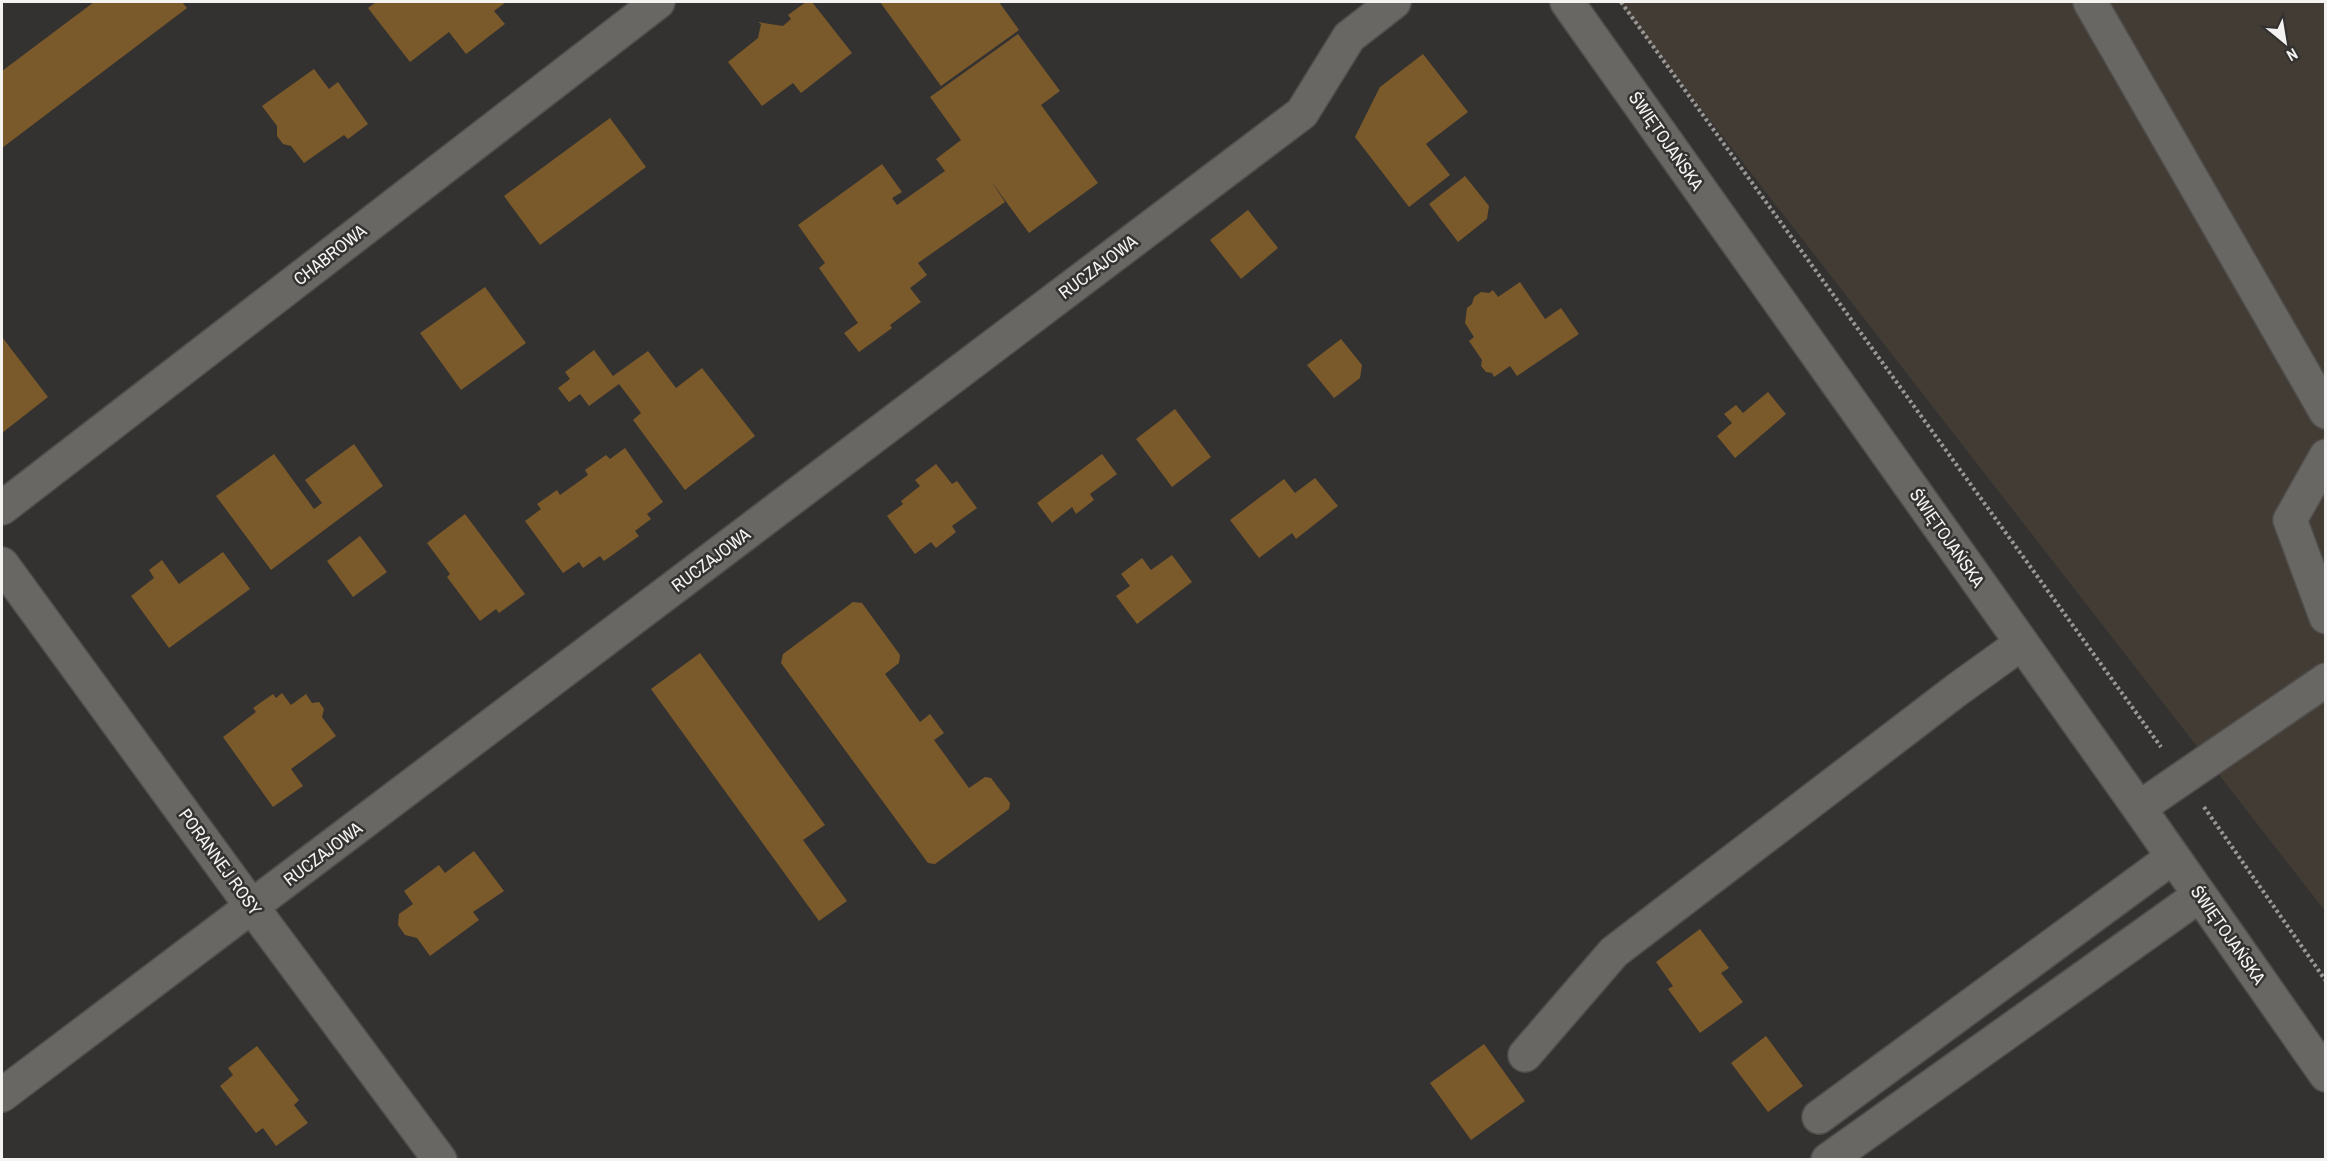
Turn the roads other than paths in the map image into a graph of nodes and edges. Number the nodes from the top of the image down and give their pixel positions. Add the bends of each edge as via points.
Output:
1 (658, 2) edge
2 (1394, 2) edge
3 (1567, 2) edge
4 (2090, 2) edge
5 (2325, 412) edge
6 (2325, 456) edge
7 (2, 508) edge
8 (2, 564) edge
9 (2325, 617) edge
10 (2022, 644) junction
11 (2325, 680) edge
12 (2139, 808) junction
13 (2173, 857) junction
14 (2200, 895) junction
15 (252, 907) junction
16 (1525, 1055) dead end
17 (2325, 1075) edge
18 (2, 1095) edge
19 (1819, 1117) dead end
20 (440, 1160) edge
21 (1828, 1160) edge

1 - 7 street, CHABROWA
2 - 15 street, RUCZAJOWA via 1349,37 1302,113
3 - 10 street, ŚWIĘTOJAŃSKA
4 - 5 street
6 - 9 street via 2290,520
8 - 15 street, PORANNEJ ROSY
10 - 12 street, ŚWIĘTOJAŃSKA
10 - 16 street via 1614,952
11 - 12 street
12 - 13 street, ŚWIĘTOJAŃSKA
13 - 14 street, ŚWIĘTOJAŃSKA
13 - 19 street
14 - 17 street, ŚWIĘTOJAŃSKA
14 - 21 street
15 - 18 street, RUCZAJOWA
15 - 20 street, PORANNEJ ROSY

